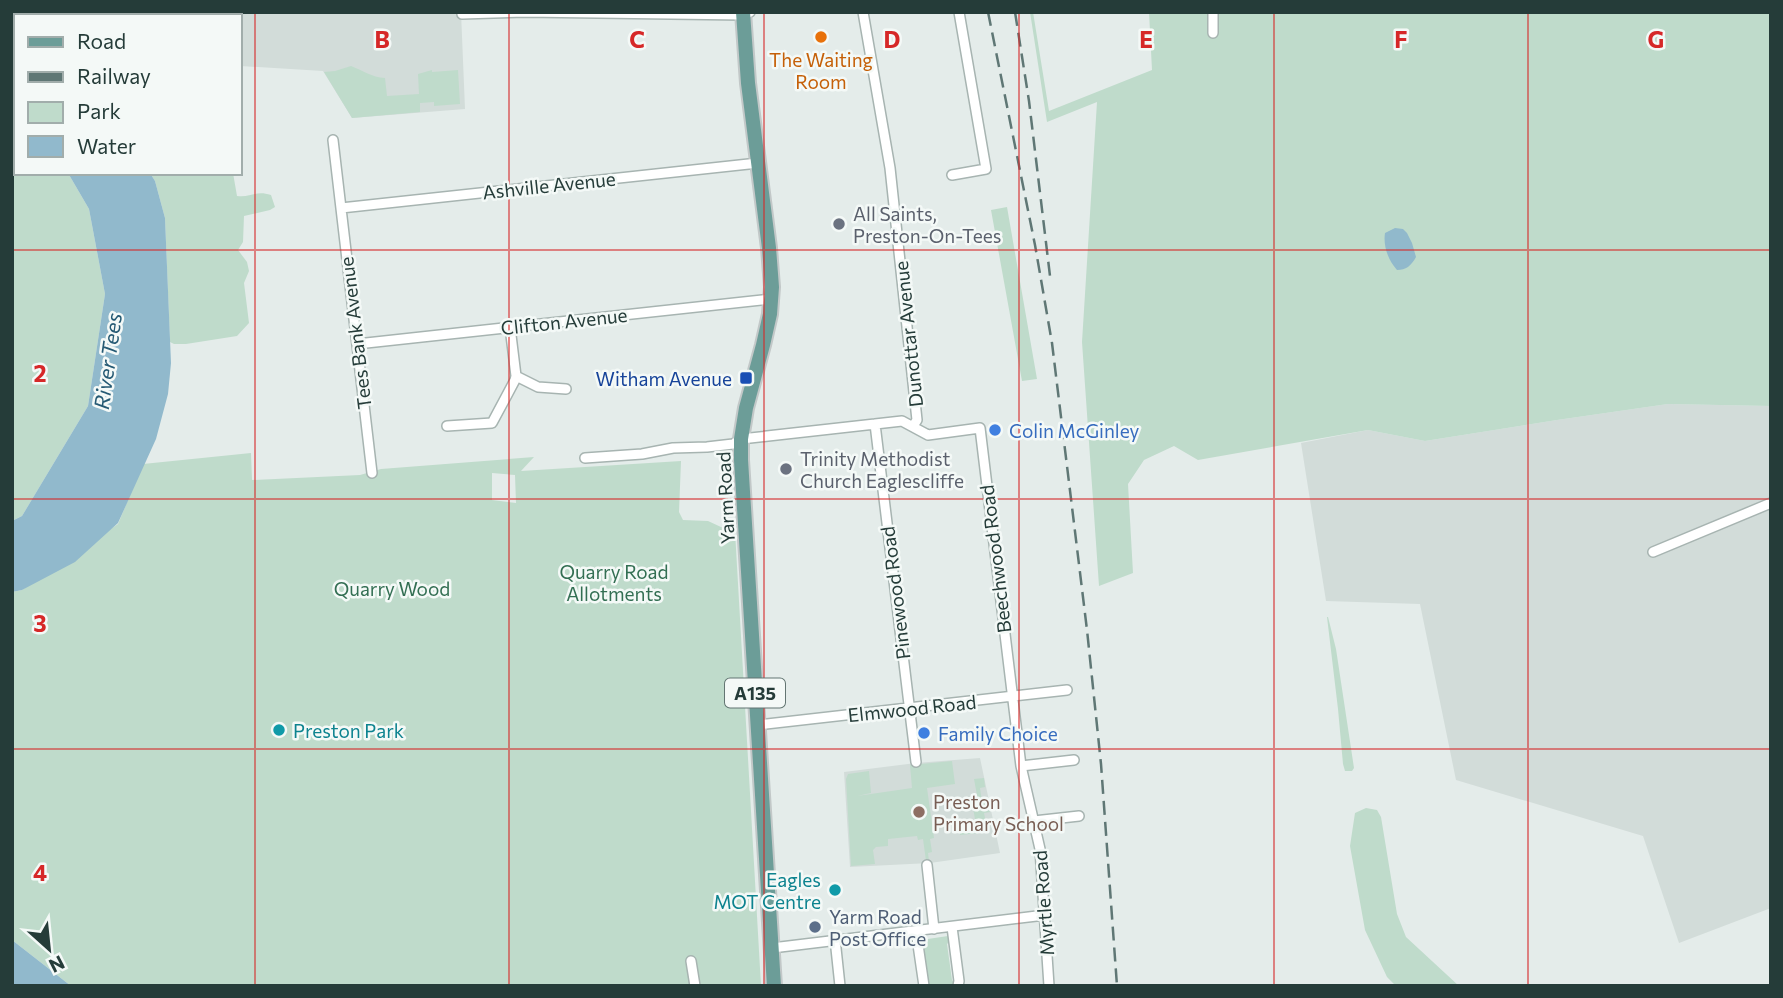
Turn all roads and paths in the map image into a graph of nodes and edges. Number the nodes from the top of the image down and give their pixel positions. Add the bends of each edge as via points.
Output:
1 (863, 12) edge
2 (960, 12) edge
3 (1213, 12) edge
4 (745, 13) edge
5 (462, 14) edge
6 (1213, 33) dead end
7 (333, 140) dead end
8 (758, 163) junction
9 (952, 175) dead end
10 (341, 208) junction
11 (771, 299) junction
12 (510, 327) junction
13 (357, 344) junction
14 (516, 376) junction
15 (566, 388) dead end
16 (875, 424) junction
17 (447, 426) dead end
18 (914, 426) junction
19 (741, 439) junction
20 (585, 458) dead end
21 (372, 473) dead end
22 (1771, 502) edge
23 (1653, 552) dead end
24 (1067, 690) dead end
25 (1012, 697) junction
26 (908, 708) junction
27 (757, 725) junction
28 (1074, 760) dead end
29 (916, 761) dead end
30 (1021, 766) junction
31 (1079, 816) dead end
32 (1034, 821) junction
33 (927, 865) dead end
34 (1045, 915) junction
35 (952, 927) junction
36 (934, 929) junction
37 (916, 931) junction
38 (835, 939) junction
39 (772, 948) junction
40 (691, 961) dead end
41 (695, 986) edge
42 (774, 986) edge
43 (840, 986) edge
44 (923, 986) edge
45 (958, 986) edge
46 (1049, 986) edge

1 - 18 street, Dunottar Avenue via 894,200 917,420
2 - 9 street via 986,169
3 - 6 street
4 - 5 street
4 - 8 main road, Yarm Road / A135
7 - 10 street, Tees Bank Avenue
8 - 10 street, Ashville Avenue
8 - 11 main road, Yarm Road / A135
10 - 13 street, Tees Bank Avenue
11 - 12 street, Clifton Avenue
11 - 19 main road, Yarm Road / A135
12 - 13 street, Clifton Avenue
12 - 14 street
13 - 21 street, Tees Bank Avenue
14 - 15 street via 538,387
14 - 17 street via 492,423
16 - 18 street via 902,421
16 - 19 street
16 - 26 street, Pinewood Road
18 - 25 street, Beechwood Road via 928,435 980,428
19 - 20 street via 733,444
19 - 27 main road, Yarm Road / A135
22 - 23 street
24 - 25 street, Elmwood Road
25 - 26 street, Elmwood Road
25 - 30 street, Myrtle Road
26 - 27 street, Elmwood Road
26 - 29 street, Pinewood Road
27 - 39 main road, Yarm Road / A135
28 - 30 street
30 - 32 street, Myrtle Road
31 - 32 street
32 - 34 street, Myrtle Road
33 - 36 street
34 - 35 street
34 - 46 street, Myrtle Road
35 - 36 street
35 - 45 street
36 - 37 street
37 - 38 street
37 - 44 street
38 - 39 street
38 - 43 street
39 - 42 main road, Yarm Road / A135
40 - 41 street

